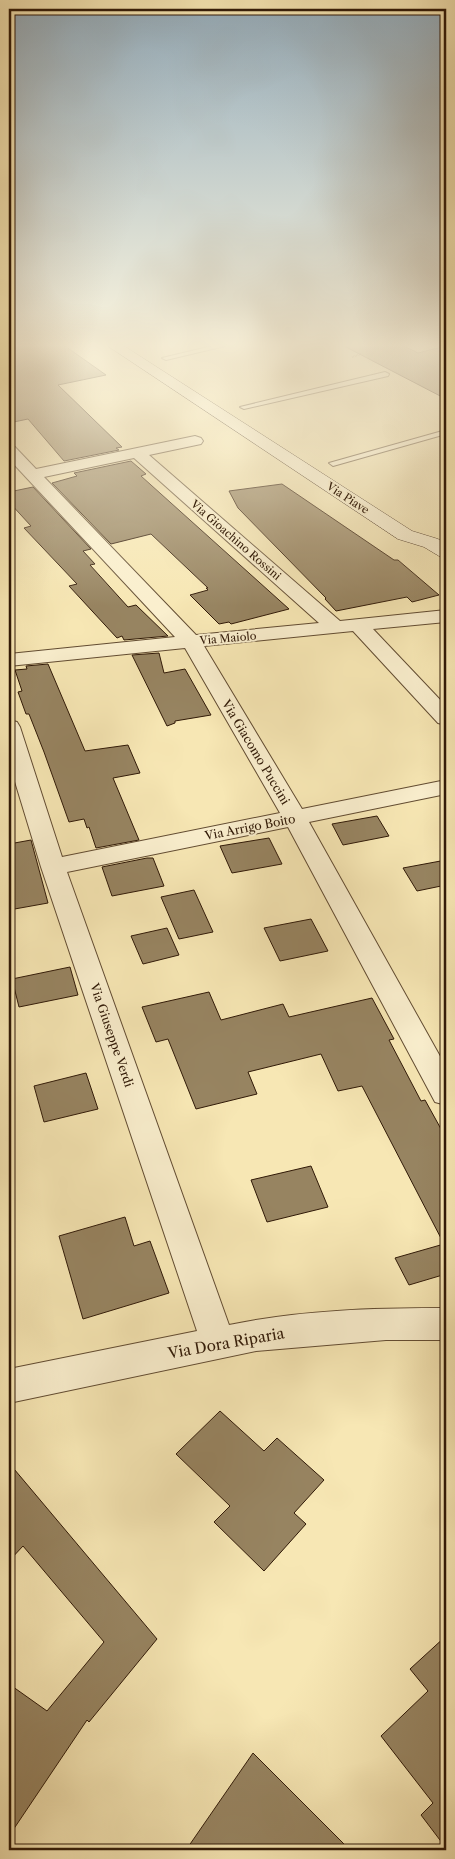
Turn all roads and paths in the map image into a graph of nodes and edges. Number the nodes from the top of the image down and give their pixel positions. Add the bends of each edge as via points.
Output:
1 (248, 433) edge
2 (443, 433) edge
3 (195, 441) dead end
4 (9, 450) edge
5 (136, 453) junction
6 (333, 463) dead end
7 (33, 474) junction
8 (405, 535) junction
9 (446, 552) edge
10 (446, 565) edge
11 (446, 616) edge
12 (358, 625) junction
13 (336, 628) junction
14 (191, 642) junction
15 (9, 660) edge
16 (446, 718) edge
17 (9, 727) edge
18 (446, 787) edge
19 (295, 818) junction
20 (53, 867) junction
21 (446, 1094) edge
22 (446, 1324) edge
23 (218, 1342) junction
24 (9, 1386) edge

1 - 8 main road, Via Piave
2 - 6 lane
3 - 5 street
4 - 7 street, Via Giacomo Puccini
5 - 7 street
5 - 13 street, Via Gioachino Rossini
7 - 14 street, Via Giacomo Puccini
8 - 9 main road, Via Piave via 431,543
8 - 10 main road, Via Piave via 427,556
11 - 12 street, Via Maiolo
12 - 13 street, Via Maiolo
12 - 16 street
13 - 14 street, Via Maiolo
14 - 15 street, Via Maiolo
14 - 19 street, Via Giacomo Puccini
17 - 20 street, Via Giuseppe Verdi
18 - 19 street, Via Arrigo Boito
19 - 20 street, Via Arrigo Boito
19 - 21 street, Via Giacomo Puccini
20 - 23 street, Via Giuseppe Verdi
22 - 23 street, Via Dora Riparia via 386,1324 256,1334
23 - 24 street, Via Dora Riparia

